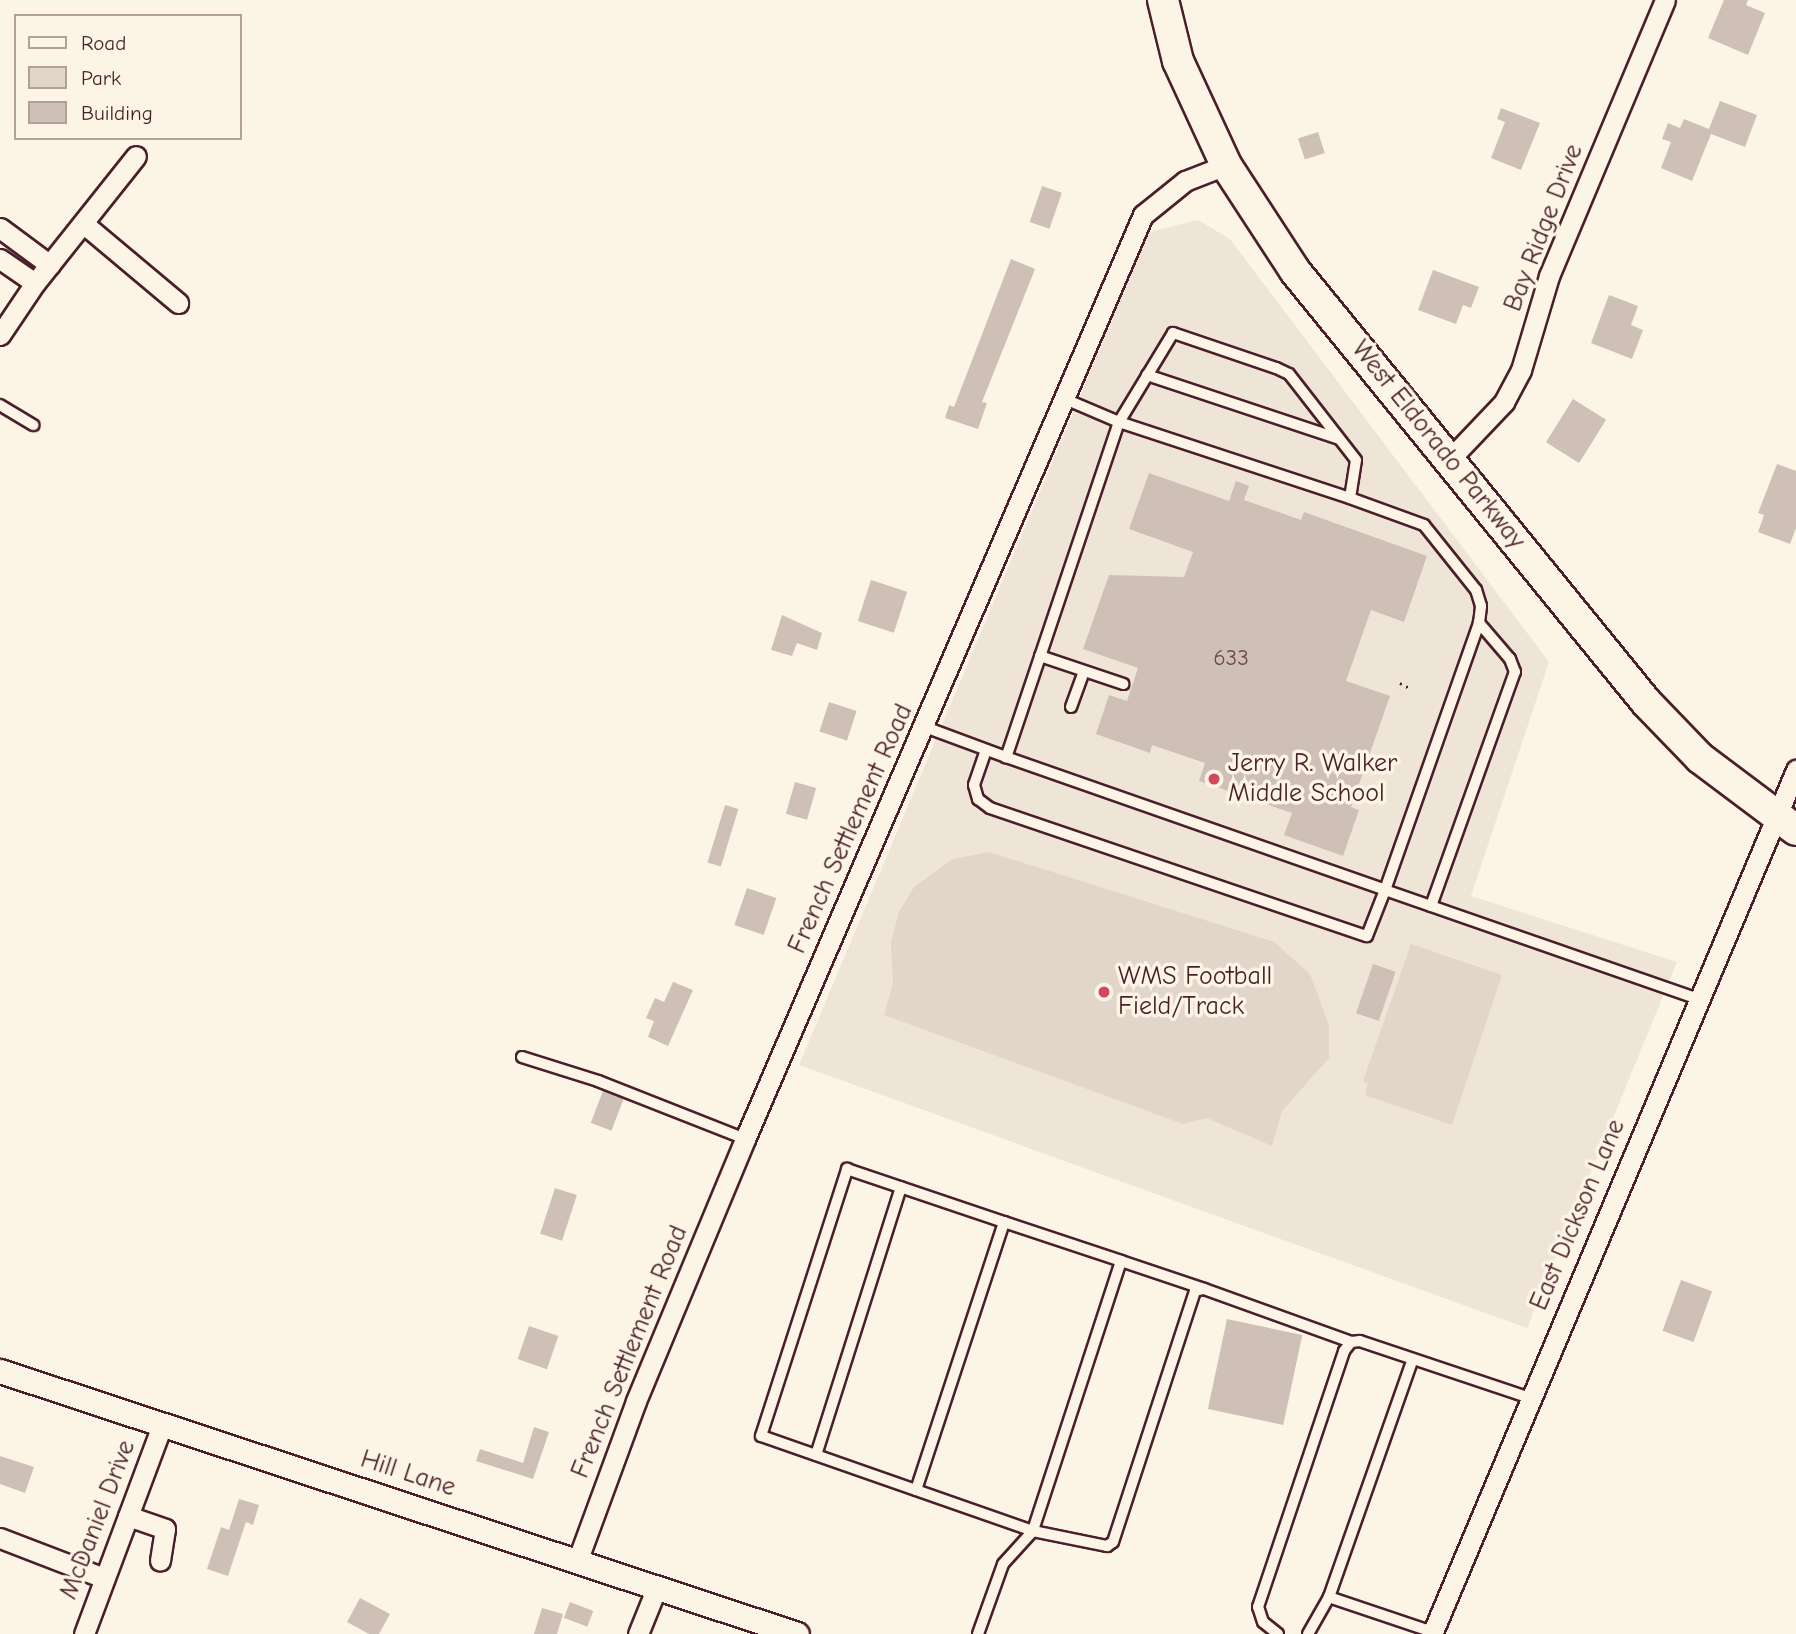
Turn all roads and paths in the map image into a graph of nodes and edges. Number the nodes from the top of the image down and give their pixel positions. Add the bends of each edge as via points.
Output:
1 (1163, 0) edge
2 (1665, 0) edge
3 (136, 156) dead end
4 (1226, 165) junction
5 (84, 224) junction
6 (2, 235) edge
7 (0, 260) edge
8 (50, 265) junction
9 (35, 283) junction
10 (178, 303) dead end
11 (0, 335) edge
12 (1147, 375) junction
13 (1065, 399) junction
14 (0, 405) edge
15 (1119, 422) junction
16 (33, 425) dead end
17 (1340, 440) junction
18 (1450, 459) junction
19 (1350, 498) junction
20 (1479, 623) junction
21 (1040, 656) junction
22 (1084, 671) junction
23 (1400, 683) dead end
24 (1123, 684) dead end
25 (1408, 687) dead end
26 (1071, 707) dead end
27 (925, 727) junction
28 (986, 750) junction
29 (1006, 757) junction
30 (1796, 770) edge
31 (1786, 824) edge
32 (1385, 890) junction
33 (1432, 906) junction
34 (1696, 998) junction
35 (522, 1057) dead end
36 (745, 1139) junction
37 (901, 1187) junction
38 (1004, 1222) junction
39 (1121, 1261) junction
40 (1204, 1289) junction
41 (1351, 1342) junction
42 (1413, 1359) junction
43 (0, 1371) edge
44 (1530, 1398) junction
45 (162, 1425) junction
46 (816, 1455) junction
47 (916, 1490) junction
48 (128, 1516) junction
49 (1033, 1531) junction
50 (0, 1538) edge
51 (578, 1559) junction
52 (160, 1561) dead end
53 (104, 1578) junction
54 (657, 1587) junction
55 (1329, 1597) junction
56 (1433, 1633) edge
57 (84, 1634) edge
58 (638, 1634) edge
59 (797, 1634) edge
60 (978, 1634) edge
61 (1278, 1634) edge
62 (1308, 1634) edge

1 - 4 main road, West Eldorado Parkway via 1178,61
2 - 18 street, Bay Ridge Drive via 1549,276 1521,370 1504,402
3 - 5 street
4 - 13 street, French Settlement Road via 1185,181 1143,215
4 - 18 main road, West Eldorado Parkway via 1295,271
5 - 8 street
5 - 10 street
6 - 8 street
7 - 9 street
8 - 9 street
9 - 11 street
12 - 15 lane
12 - 17 lane
12 - 17 lane via 1173,333 1289,374
13 - 15 lane
13 - 27 street, French Settlement Road
14 - 16 lane
15 - 19 lane
15 - 21 lane
17 - 19 lane via 1356,460
18 - 31 main road, West Eldorado Parkway via 1646,702 1700,758
19 - 20 lane via 1424,525 1476,590
20 - 32 lane
20 - 33 lane via 1510,659 1514,672
21 - 22 lane
21 - 29 lane
22 - 24 lane
22 - 26 lane
23 - 25 path
27 - 28 lane
27 - 36 street, French Settlement Road
28 - 29 lane
28 - 32 lane via 974,785 978,799 990,808 1367,936
29 - 32 lane
30 - 31 street, East Dickson Lane
31 - 34 street, East Dickson Lane
32 - 33 lane
33 - 34 lane
34 - 44 street, East Dickson Lane
35 - 36 lane via 598,1081
36 - 51 street, French Settlement Road via 636,1401
37 - 38 lane
37 - 46 lane
37 - 46 lane via 847,1169 761,1436
38 - 39 lane
38 - 47 lane
39 - 40 lane
39 - 49 lane
40 - 41 lane
40 - 49 lane via 1195,1292 1113,1542 1107,1546
41 - 42 lane
41 - 61 lane via 1258,1607 1263,1622
42 - 44 lane
42 - 55 lane
43 - 45 street, Hill Lane
44 - 56 street, East Dickson Lane
45 - 48 street, McDaniel Drive
45 - 51 street, Hill Lane
46 - 47 lane
47 - 49 lane
48 - 52 street via 165,1530
48 - 53 street, McDaniel Drive
49 - 60 lane via 1003,1564
50 - 53 street
51 - 54 street, Hill Lane
53 - 57 street, McDaniel Drive
54 - 58 street
54 - 59 street, Hill Lane
55 - 56 lane
55 - 62 lane

